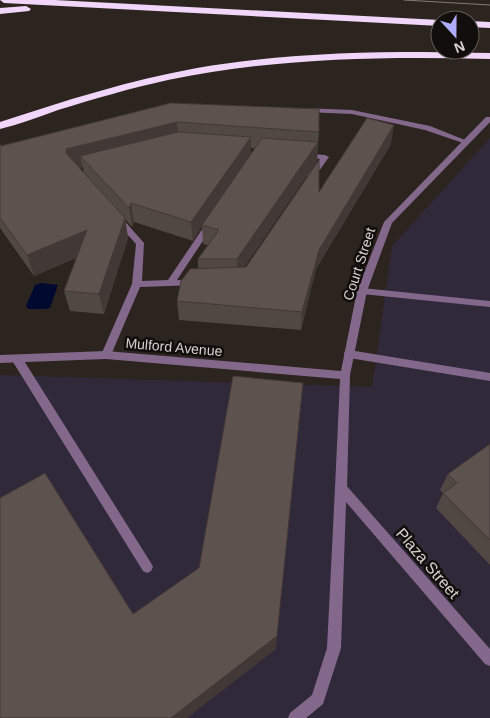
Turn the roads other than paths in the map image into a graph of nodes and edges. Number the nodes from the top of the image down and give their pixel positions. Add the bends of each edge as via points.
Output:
1 (4, 0) edge
2 (77, 5) junction
3 (0, 11) edge
4 (430, 22) edge
5 (490, 56) edge
6 (296, 110) edge
7 (489, 119) edge
8 (0, 126) edge
9 (466, 142) junction
10 (296, 155) edge
11 (309, 180) edge
12 (114, 215) edge
13 (214, 218) edge
14 (205, 283) edge
15 (137, 284) junction
16 (170, 284) junction
17 (362, 291) junction
18 (490, 304) edge
19 (349, 354) junction
20 (106, 355) junction
21 (17, 359) junction
22 (0, 360) edge
23 (345, 375) junction
24 (490, 377) edge
25 (341, 488) junction
26 (147, 568) dead end
27 (490, 659) edge
28 (295, 718) edge

1 - 2 highway
2 - 3 highway
2 - 4 highway
5 - 8 highway via 404,54 297,59 222,68 137,85
6 - 9 street via 352,112 427,128
7 - 9 street, Court Street
9 - 17 street, Court Street via 388,222
10 - 11 street via 325,157
12 - 15 street via 140,243
13 - 16 street
14 - 16 street
15 - 16 street
15 - 20 street
17 - 18 street
17 - 19 street, Court Street
19 - 23 street, Court Street
19 - 24 street
20 - 21 street, Mulford Avenue
20 - 23 street, Mulford Avenue
21 - 22 street, Mulford Avenue
21 - 26 street
23 - 25 street, Court Street
25 - 27 street, Plaza Street
25 - 28 street, Court Street via 334,648 318,698

